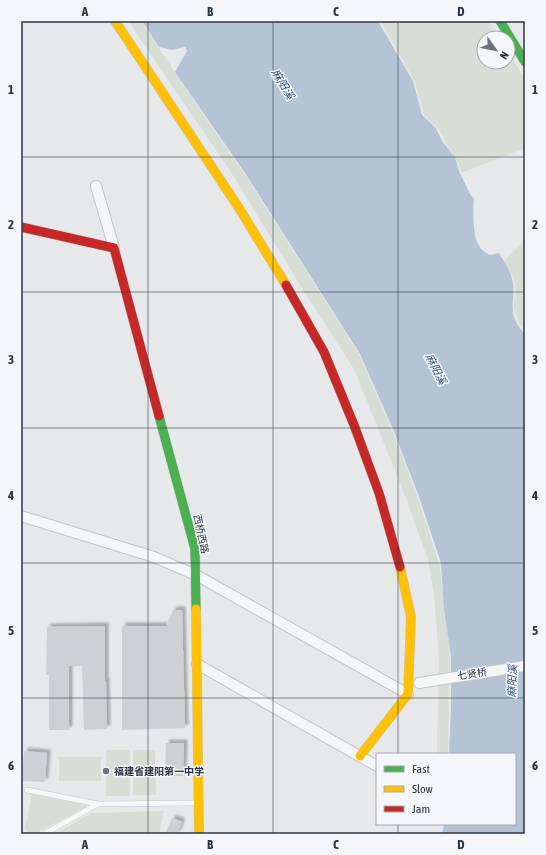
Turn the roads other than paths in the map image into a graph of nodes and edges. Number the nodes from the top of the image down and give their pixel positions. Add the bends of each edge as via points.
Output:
1 (115, 21) edge
2 (500, 21) edge
3 (525, 62) edge
4 (96, 186) dead end
5 (21, 227) edge
6 (114, 248) junction
7 (21, 516) edge
8 (196, 575) junction
9 (197, 664) junction
10 (525, 666) edge
11 (419, 683) dead end
12 (408, 694) junction
13 (360, 756) junction
14 (376, 765) edge
15 (27, 790) dead end
16 (199, 803) junction
17 (98, 804) junction
18 (44, 834) edge
19 (199, 834) edge

1 - 12 street via 239,208 324,352 379,493 398,557 410,617
2 - 3 street
4 - 6 street
5 - 6 street
6 - 8 street, 西桥西路 via 195,549
7 - 8 street via 154,557
8 - 9 street, 西桥西路
8 - 12 street
9 - 13 street
9 - 16 street, 西桥西路
10 - 11 street, 七贤桥
12 - 13 street
13 - 14 street
15 - 17 lane
16 - 17 lane
16 - 19 street, 西桥西路
17 - 18 lane

